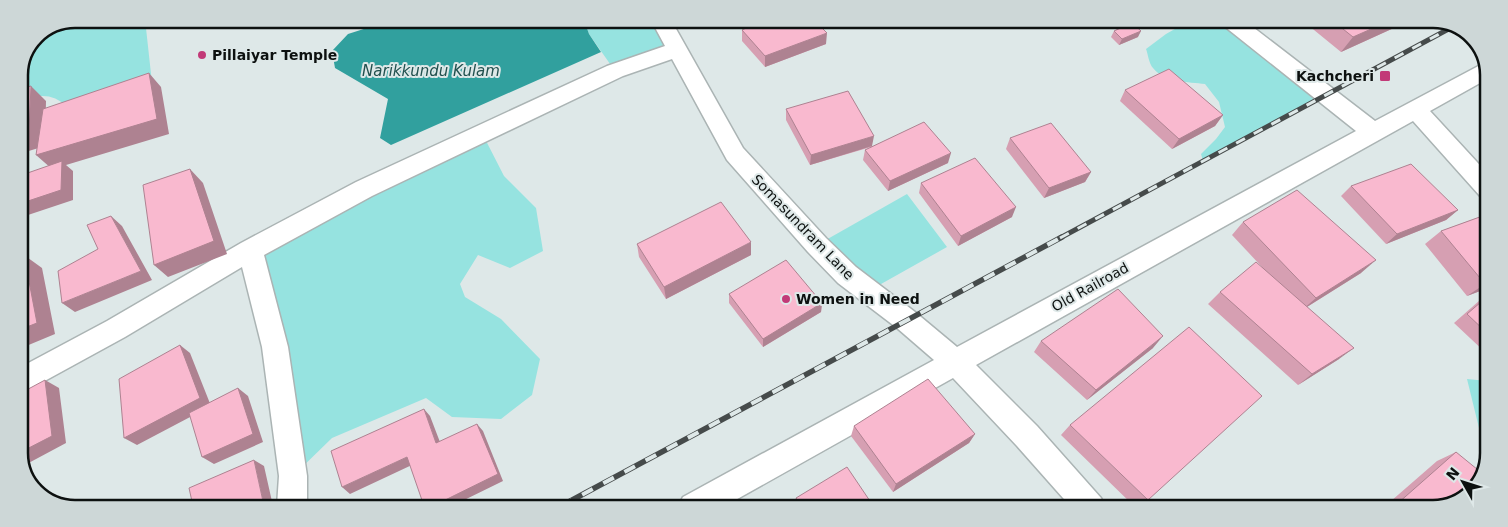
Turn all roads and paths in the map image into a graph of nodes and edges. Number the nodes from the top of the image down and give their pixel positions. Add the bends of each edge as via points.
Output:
1 (665, 28) edge
2 (1240, 28) edge
3 (676, 50) junction
4 (1480, 73) edge
5 (1415, 109) junction
6 (1373, 132) junction
7 (1480, 179) edge
8 (250, 250) junction
9 (954, 362) junction
10 (28, 377) edge
11 (292, 500) edge
12 (706, 500) edge
13 (1084, 500) edge

1 - 3 street, Somasundram Lane
2 - 6 street
3 - 8 street via 615,72 364,188
3 - 9 street, Somasundram Lane via 735,154 847,275
4 - 5 street, Old Railroad
5 - 6 street, Old Railroad
5 - 7 street
6 - 9 street, Old Railroad
8 - 10 street
8 - 11 street via 275,347 293,476
9 - 12 street, Old Railroad
9 - 13 street, Somasundram Lane via 1028,436

